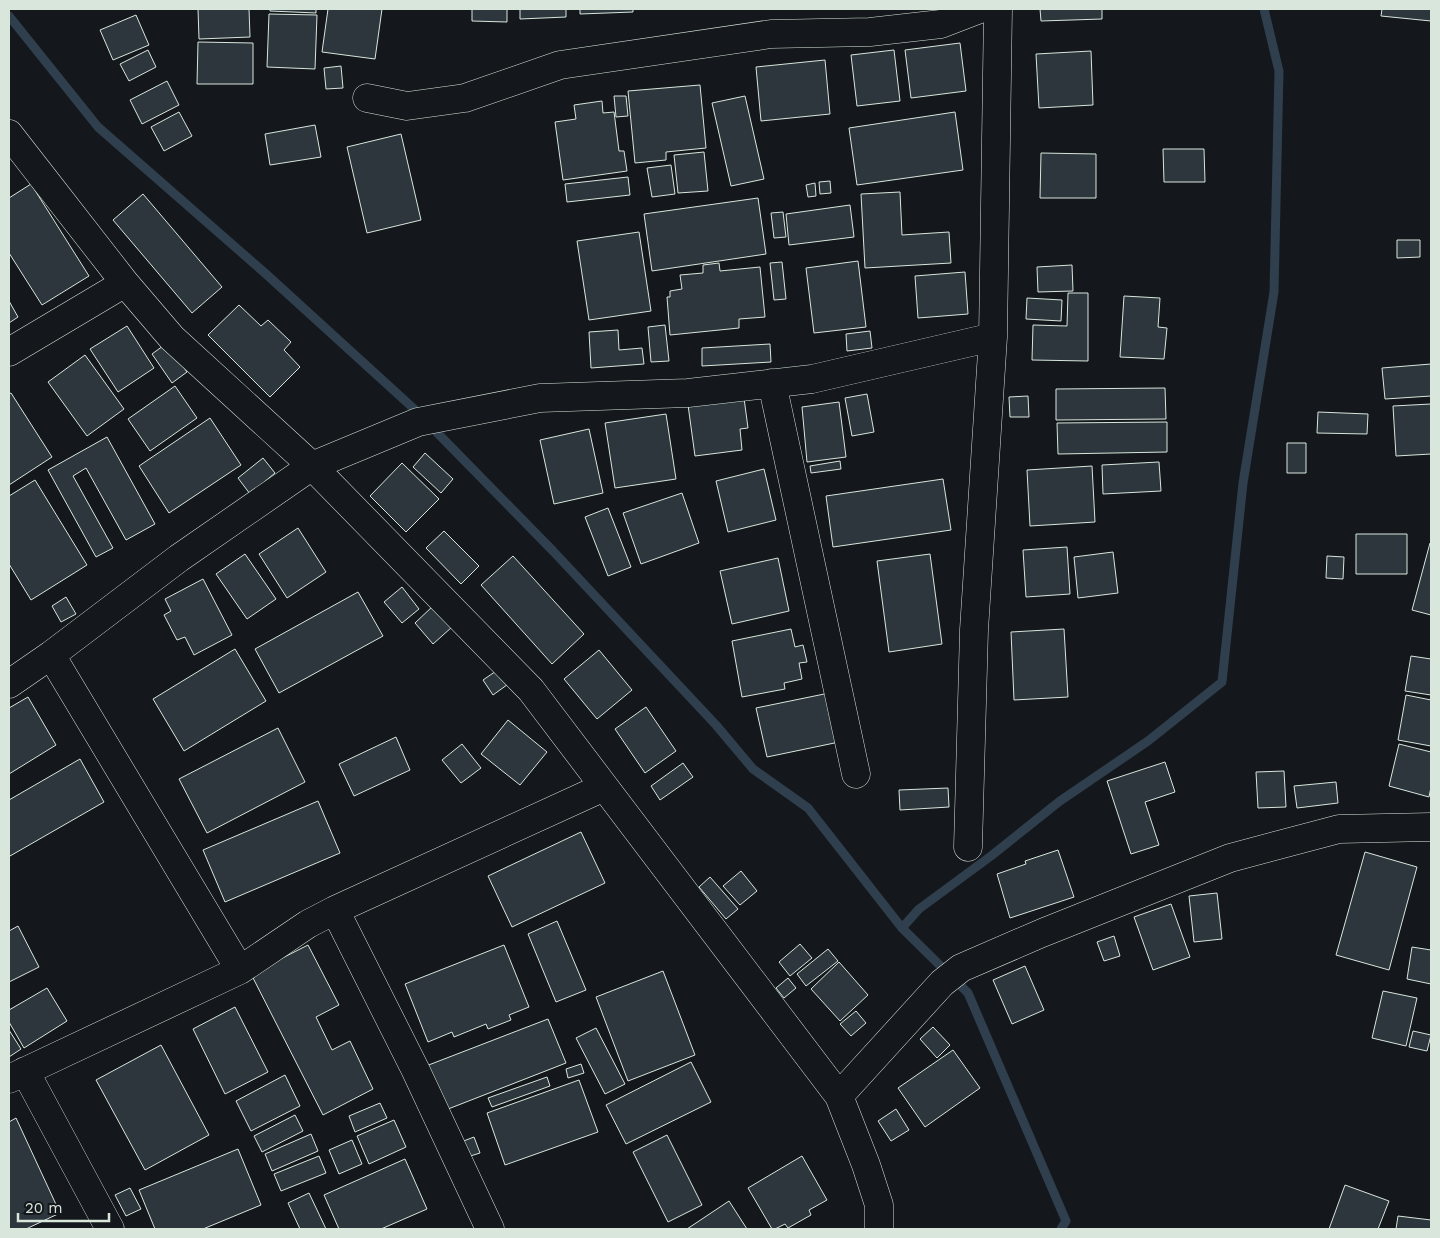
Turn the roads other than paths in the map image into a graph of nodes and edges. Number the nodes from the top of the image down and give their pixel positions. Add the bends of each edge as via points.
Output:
1 (980, 9) edge
2 (998, 9) edge
3 (367, 98) dead end
4 (9, 134) edge
5 (125, 283) junction
6 (993, 337) junction
7 (9, 352) edge
8 (772, 383) junction
9 (312, 466) junction
10 (51, 656) junction
11 (9, 684) edge
12 (856, 774) dead end
13 (604, 786) junction
14 (1431, 827) edge
15 (968, 847) dead end
16 (335, 910) junction
17 (240, 970) junction
18 (17, 1075) edge
19 (839, 1096) junction
20 (110, 1229) edge
21 (490, 1229) edge
22 (879, 1229) edge

1 - 3 street via 941,24 870,32 771,34 560,65 465,98 407,106
2 - 6 street
4 - 5 street
5 - 7 street
5 - 9 street via 172,338
6 - 8 street via 812,379
6 - 15 street via 974,630
8 - 9 street via 688,393 540,398 427,420
8 - 12 street
9 - 10 street via 179,558
9 - 13 street via 531,690
10 - 11 street
10 - 17 street
13 - 16 street
13 - 19 street
14 - 19 street via 1339,829 1230,858 1042,933 952,975
16 - 17 street via 308,924
16 - 21 street
17 - 18 street
18 - 20 street
19 - 22 street via 866,1165 878,1205

